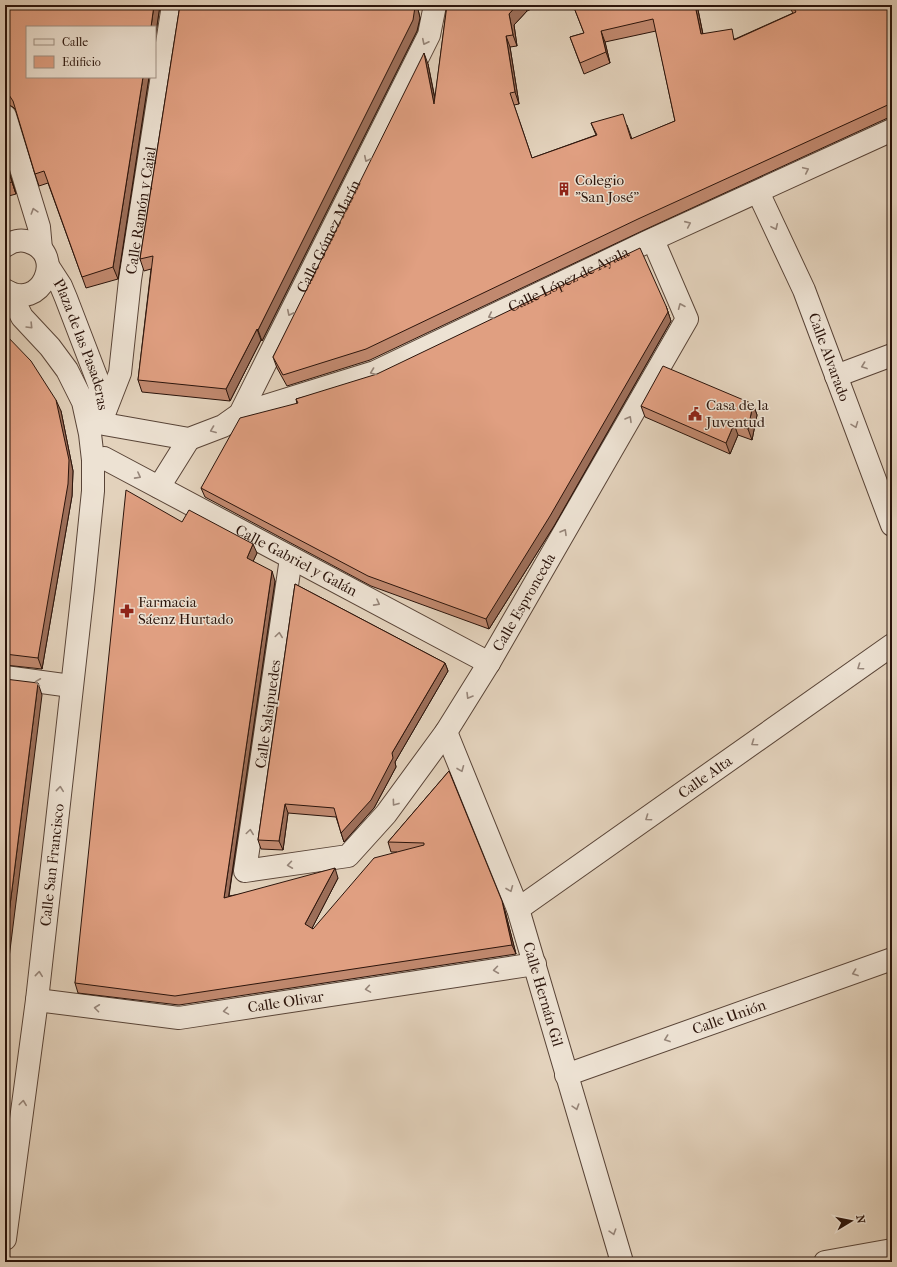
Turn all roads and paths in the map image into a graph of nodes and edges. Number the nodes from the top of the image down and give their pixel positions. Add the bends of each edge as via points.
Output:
1 (173, 5) edge
2 (435, 5) edge
3 (5, 116) edge
4 (892, 130) edge
5 (758, 192) junction
6 (653, 240) junction
7 (5, 246) edge
8 (44, 258) junction
9 (7, 292) edge
10 (892, 355) edge
11 (836, 376) junction
12 (240, 414) junction
13 (104, 419) junction
14 (189, 439) junction
15 (104, 458) junction
16 (159, 487) junction
17 (93, 491) junction
18 (892, 525) edge
19 (291, 558) junction
20 (892, 645) edge
21 (489, 662) junction
22 (5, 677) edge
23 (71, 686) junction
24 (446, 732) junction
25 (244, 871) joint
26 (518, 909) junction
27 (892, 960) edge
28 (535, 964) junction
29 (36, 1000) junction
30 (566, 1075) junction
31 (13, 1123) edge
32 (5, 1239) edge
33 (892, 1250) edge
34 (850, 1260) edge
35 (622, 1262) edge
36 (825, 1262) edge

1 - 13 street, Calle Ramón y Cajal via 130,280 120,373
2 -> 12 street, Calle Gómez Marín via 429,35
8 -> 3 street via 39,227
5 -> 4 street, Calle López de Ayala
6 -> 5 street, Calle López de Ayala
5 -> 11 street, Calle Alvarado via 804,290
6 -> 12 street, Calle López de Ayala via 375,372
21 -> 6 street, Calle Espronceda via 687,320
7 - 8 street via 16,241 25,241 34,244
8 - 9 street, Plaza de las Pasaderas via 47,276 36,291 22,295
8 - 13 street, Plaza de las Pasaderas via 62,286 72,312 98,384
9 -> 17 street, Plaza de las Pasaderas via 22,317 67,370 83,402 93,460
10 -> 11 street
11 -> 18 street, Calle Alvarado
12 -> 14 street, Calle Gómez Marín via 223,426
13 - 14 street
13 - 15 street, Plaza de las Pasaderas
14 - 16 street
15 -> 16 street, Calle Gabriel y Galán
15 - 17 street, Plaza de las Pasaderas
16 - 19 street, Calle Gabriel y Galán
17 - 23 street, Calle San Francisco
19 -> 21 street, Calle Gabriel y Galán
25 -> 19 street, Calle Salsipuedes
20 -> 26 street, Calle Alta
21 -> 24 street, Calle Espronceda
23 -> 22 street
29 -> 23 street, Calle San Francisco
24 -> 25 street, Calle Espronceda via 386,814 348,856
24 -> 26 street, Calle Hernán Gil
26 - 28 street, Calle Hernán Gil
27 -> 30 street, Calle Unión
28 -> 29 street, Calle Olivar via 179,1018
28 - 30 street, Calle Hernán Gil
31 -> 29 street, Calle San Francisco
30 -> 35 street, Calle Hernán Gil
31 - 32 street, Calle San Francisco
33 - 34 street
34 - 36 street

